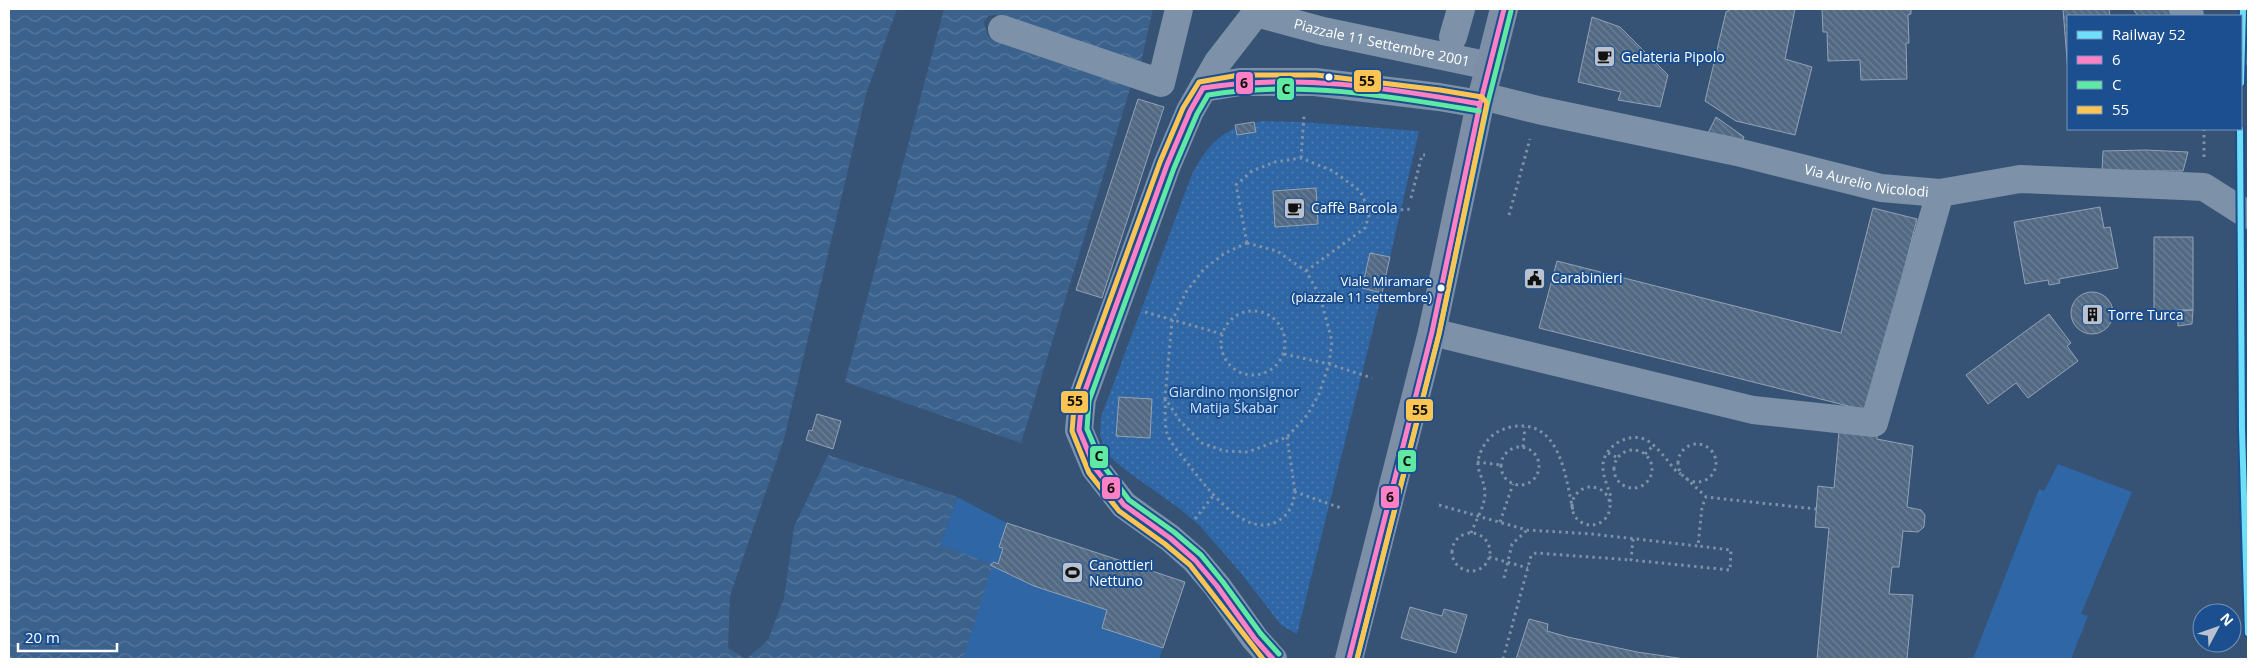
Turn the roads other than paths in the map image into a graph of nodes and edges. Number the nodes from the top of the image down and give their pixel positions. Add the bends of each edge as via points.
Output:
1 (1179, 9) edge
2 (1461, 9) edge
3 (1504, 9) edge
4 (1002, 29) dead end
5 (1454, 37) dead end
6 (1490, 66) junction
7 (1203, 88) junction
8 (1481, 100) junction
9 (1940, 193) junction
10 (2248, 215) edge
11 (1432, 332) junction
12 (1273, 659) edge
13 (1349, 659) edge

1 - 4 street via 1160,83
2 - 5 street, Piazzale 11 Settembre 2001
3 - 6 main road
6 - 7 street, Piazzale 11 Settembre 2001 via 1323,31 1256,13 1235,38
6 - 8 main road
7 - 8 street via 1240,82 1315,82
7 - 12 street via 1167,165 1085,390 1079,430 1095,468 1124,505 1195,560
8 - 9 street, Via Aurelio Nicolodi via 1737,152 1881,188
8 - 11 main road
9 - 10 street, Via Aurelio Nicolodi via 2020,180 2182,186 2204,188
9 - 11 street via 1874,423 1753,410
11 - 13 main road

